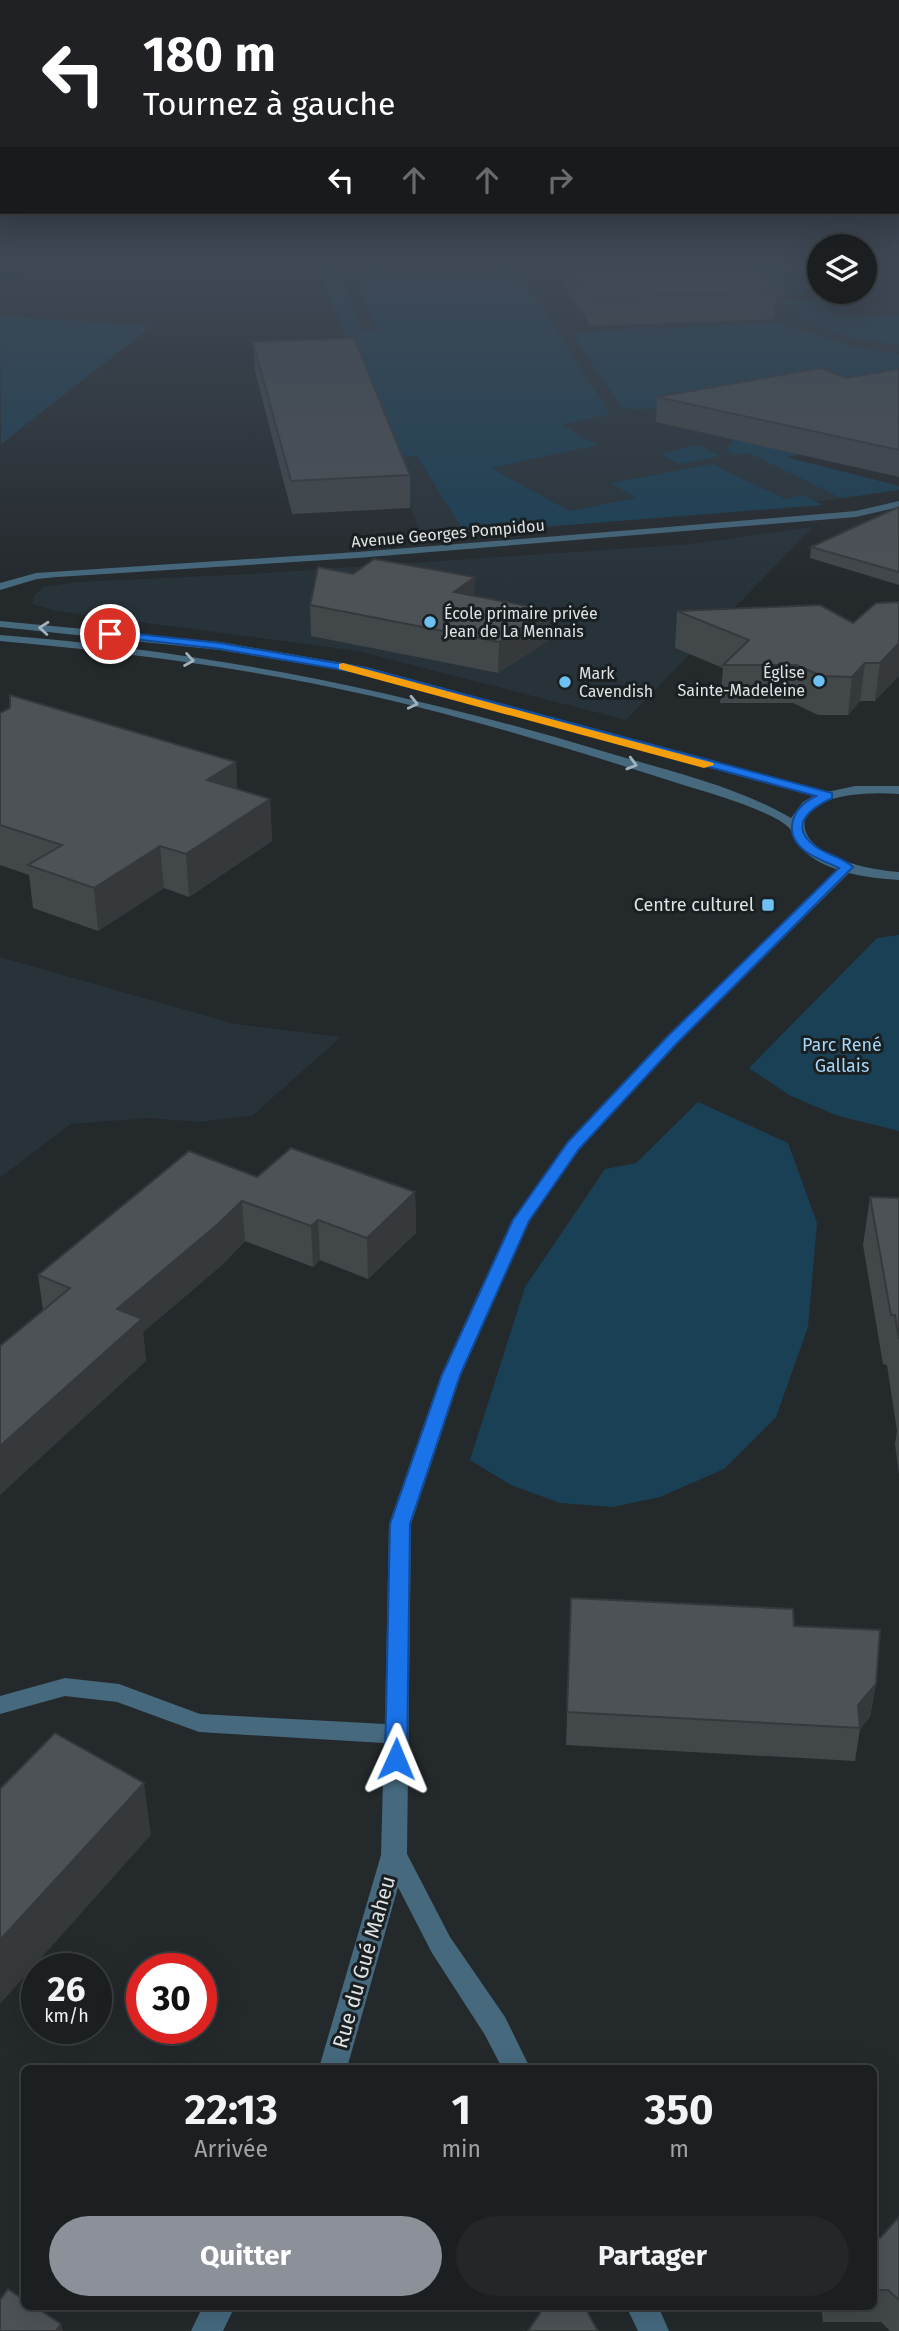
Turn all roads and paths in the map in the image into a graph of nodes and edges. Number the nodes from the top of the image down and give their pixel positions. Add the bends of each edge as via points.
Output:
1 (899, 504) edge
2 (1, 585) edge
3 (0, 624) edge
4 (0, 638) edge
5 (899, 790) edge
6 (827, 796) junction
7 (796, 827) junction
8 (847, 867) junction
9 (899, 876) edge
10 (0, 1705) edge
11 (397, 1734) junction
12 (394, 1855) junction
13 (335, 2065) edge
14 (514, 2065) edge
15 (218, 2310) edge
16 (643, 2310) edge
17 (206, 2331) edge
18 (654, 2331) edge

1 - 2 street, Avenue Georges Pompidou via 856,514 449,549 57,574
6 -> 3 street via 366,671 220,646
4 -> 7 street via 142,652 426,705 726,793
5 - 6 street via 855,790
6 - 7 street via 804,809
7 - 8 street via 810,849
8 - 9 street
8 - 11 street via 672,1040 573,1146 521,1220 451,1375 400,1524
10 - 11 street via 65,1687 118,1693 199,1723
11 - 12 street
12 - 13 street, Rue du Gué Maheu
12 - 14 street via 441,1945 495,2026
15 - 17 street
16 - 18 street

